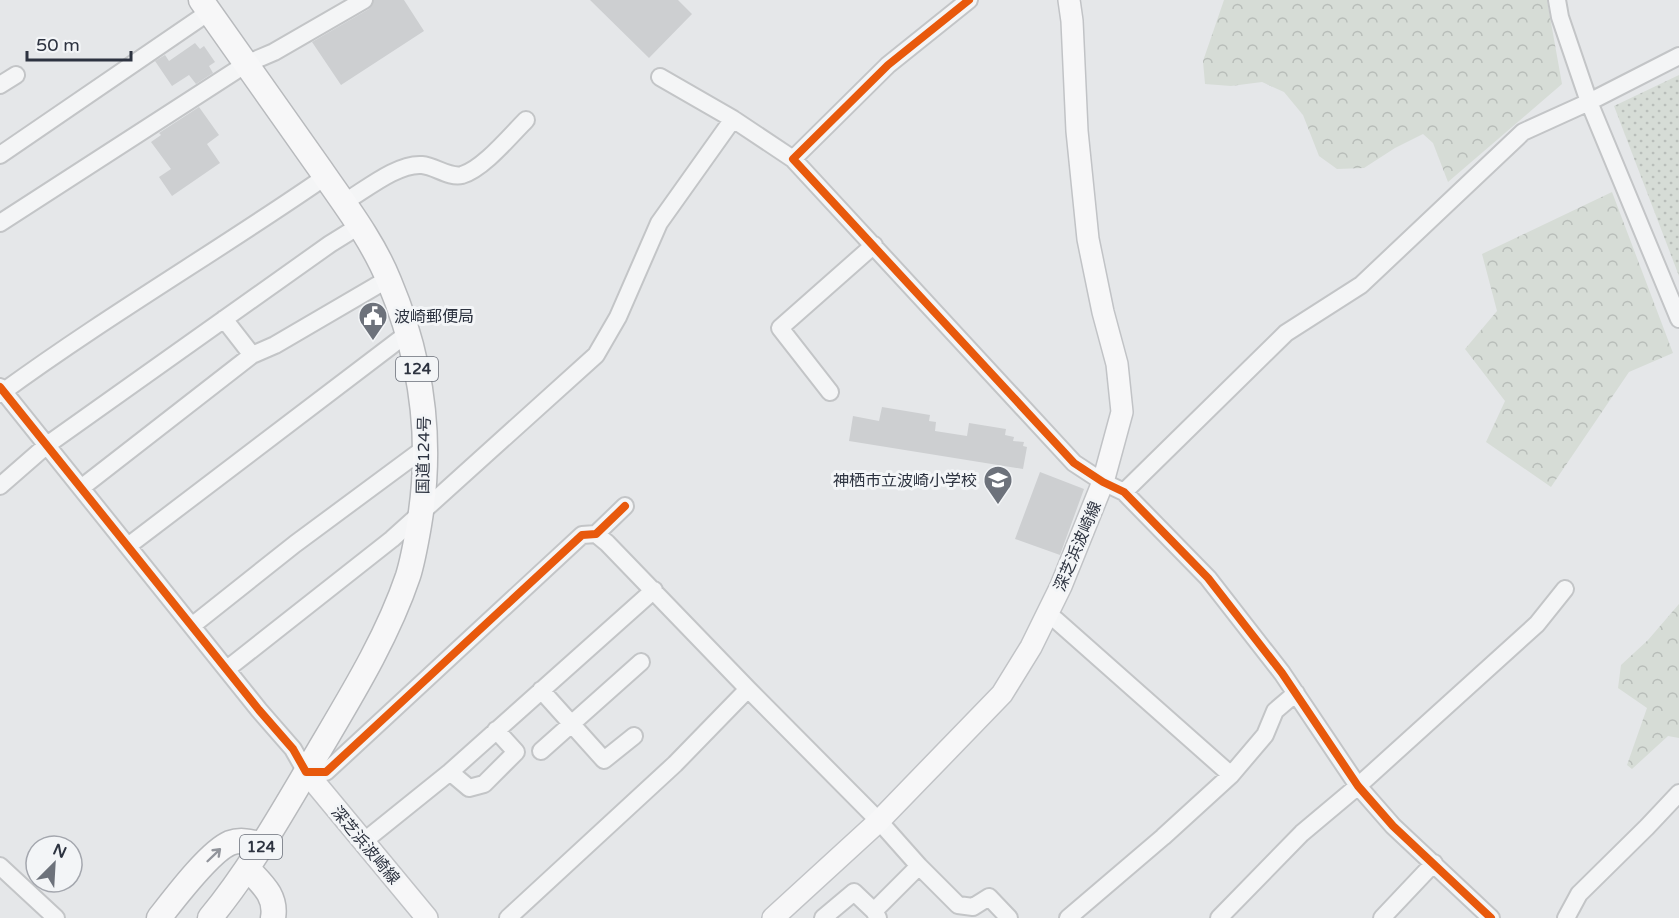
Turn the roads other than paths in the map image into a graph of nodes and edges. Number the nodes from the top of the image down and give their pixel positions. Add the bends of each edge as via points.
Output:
1 (364, 0) edge
2 (969, 0) edge
3 (1069, 0) edge
4 (1557, 0) edge
5 (205, 6) edge
6 (1679, 56) edge
7 (246, 64) junction
8 (16, 75) dead end
9 (660, 77) dead end
10 (0, 85) edge
11 (1589, 102) junction
12 (733, 119) junction
13 (526, 120) dead end
14 (0, 155) edge
15 (793, 159) junction
16 (325, 177) junction
17 (343, 203) junction
18 (0, 224) edge
19 (359, 226) junction
20 (874, 245) junction
21 (388, 279) junction
22 (224, 319) junction
23 (1679, 319) edge
24 (408, 333) junction
25 (252, 355) junction
26 (1, 391) edge
27 (830, 392) dead end
28 (47, 446) junction
29 (426, 447) junction
30 (1103, 483) junction
31 (0, 486) edge
32 (81, 488) junction
33 (1124, 492) junction
34 (625, 506) dead end
35 (421, 511) junction
36 (596, 534) junction
37 (128, 546) junction
38 (1565, 589) dead end
39 (654, 590) junction
40 (1047, 615) junction
41 (193, 625) junction
42 (641, 662) dead end
43 (227, 669) junction
44 (748, 689) junction
45 (541, 690) junction
46 (1296, 693) junction
47 (571, 724) junction
48 (496, 730) junction
49 (634, 736) dead end
50 (541, 750) dead end
51 (306, 772) junction
52 (450, 772) junction
53 (1231, 775) junction
54 (1358, 786) junction
55 (1679, 793) edge
56 (879, 821) junction
57 (363, 842) junction
58 (262, 845) junction
59 (1434, 863) junction
60 (0, 866) edge
61 (919, 866) junction
62 (248, 869) junction
63 (178, 895) junction
64 (227, 898) junction
65 (876, 914) edge
66 (56, 918) edge
67 (159, 918) edge
68 (210, 918) edge
69 (273, 918) edge
70 (427, 918) edge
71 (508, 918) edge
72 (773, 918) edge
73 (823, 918) edge
74 (1009, 918) edge
75 (1068, 918) edge
76 (1219, 918) edge
77 (1382, 918) edge
78 (1491, 918) edge
79 (1566, 918) edge

1 - 7 street
2 - 15 street via 888,65
3 - 30 main road, 深芝浜波崎線 via 1088,239 1117,364 1122,412
4 - 11 street
5 - 7 highway, 国道124号 / 124
5 - 14 street
6 - 11 street
7 - 16 highway, 国道124号 / 124
7 - 18 street
8 - 10 street
9 - 12 street
11 - 23 street
11 - 33 street via 1523,132 1361,285 1286,333
12 - 15 street
12 - 35 street via 659,224 618,317 596,355
13 - 17 street via 472,170 454,176 421,165 409,166
15 - 20 street
16 - 17 highway, 国道124号 / 124
16 - 26 street
17 - 19 highway, 国道124号 / 124
19 - 21 highway, 国道124号 / 124
19 - 22 street
20 - 27 street via 780,328
20 - 30 street via 1074,463
21 - 24 highway, 国道124号 / 124
21 - 25 street
22 - 25 street
22 - 28 street
24 - 29 highway, 国道124号 / 124 via 424,410
24 - 37 street
25 - 32 street
26 - 28 street
28 - 31 street
28 - 32 street
29 - 35 highway, 国道124号 / 124
29 - 41 street
30 - 33 street
30 - 40 main road, 深芝浜波崎線
32 - 37 street
33 - 46 street via 1208,578
34 - 36 street
35 - 43 street
35 - 51 highway, 国道124号 / 124 via 409,574 398,603 365,670
36 - 39 street
36 - 51 street via 582,535 326,772
37 - 41 street
38 - 54 street via 1537,624
39 - 44 street
39 - 45 street
40 - 53 street
40 - 56 main road, 深芝浜波崎線 via 1002,694
41 - 43 street
42 - 47 street
43 - 51 street via 288,742
44 - 56 street
44 - 71 street via 675,764
45 - 47 street
45 - 48 street
46 - 53 street via 1275,711 1265,735
46 - 54 street
47 - 49 street via 604,760
47 - 50 street
48 - 52 street
48 - 52 street via 516,752 484,784 469,788
51 - 57 main road, 深芝浜波崎線
51 - 58 highway, 国道124号 / 124
52 - 57 street
53 - 75 street
54 - 59 street via 1393,826
54 - 76 street via 1302,833
55 - 79 street via 1579,894
56 - 61 street
56 - 72 main road, 深芝浜波崎線
57 - 70 main road, 深芝浜波崎線
58 - 62 highway, 国道124号 / 124
63 -> 58 highway via 230,843 248,841
59 - 77 street
59 - 78 street
60 - 66 street
61 - 65 street
61 - 74 street via 958,905 973,907 989,897
62 - 64 highway, 国道124号 / 124
62 - 69 highway via 270,894
63 - 64 highway via 197,883 212,887
63 - 67 highway
64 - 68 highway, 国道124号 / 124
65 - 73 street via 854,892

